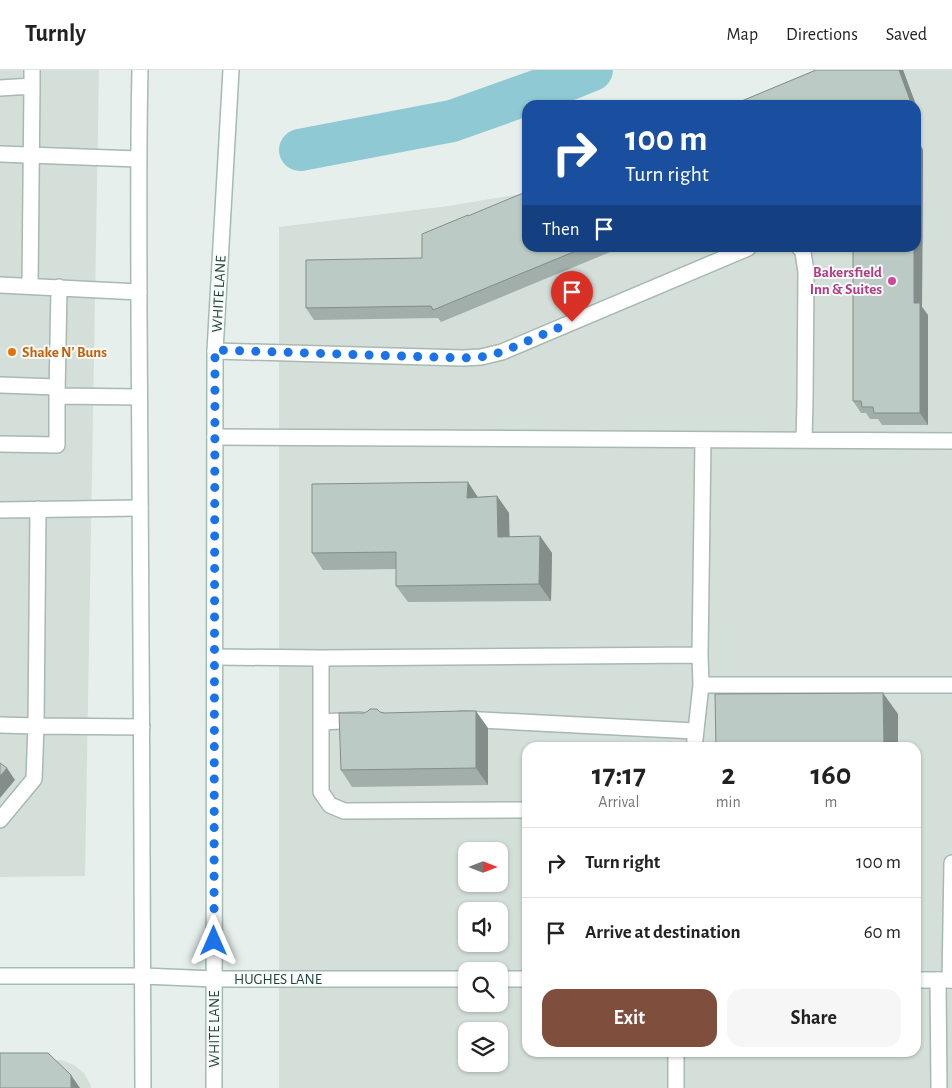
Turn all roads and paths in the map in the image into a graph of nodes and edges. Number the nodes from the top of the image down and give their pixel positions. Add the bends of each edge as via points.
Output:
1 (32, 70) edge
2 (140, 70) edge
3 (231, 70) edge
4 (32, 86) junction
5 (0, 88) edge
6 (0, 154) edge
7 (32, 155) junction
8 (138, 159) junction
9 (739, 252) edge
10 (803, 252) edge
11 (0, 285) edge
12 (30, 286) junction
13 (59, 288) junction
14 (139, 292) junction
15 (215, 350) junction
16 (0, 385) edge
17 (57, 392) junction
18 (139, 397) junction
19 (215, 437) junction
20 (703, 440) junction
21 (804, 440) junction
22 (952, 441) edge
23 (0, 444) edge
24 (140, 508) junction
25 (38, 509) junction
26 (0, 510) edge
27 (700, 655) junction
28 (215, 657) junction
29 (321, 658) junction
30 (701, 685) junction
31 (952, 685) edge
32 (445, 719) edge
33 (375, 720) edge
34 (321, 722) junction
35 (0, 725) edge
36 (36, 726) junction
37 (142, 727) junction
38 (695, 731) junction
39 (694, 742) edge
40 (522, 810) edge
41 (2, 812) edge
42 (952, 863) edge
43 (0, 976) edge
44 (144, 976) junction
45 (214, 978) junction
46 (458, 979) edge
47 (508, 979) edge
48 (522, 979) edge
49 (921, 980) edge
50 (947, 980) edge
51 (676, 1057) edge
52 (143, 1088) edge
53 (214, 1088) edge
54 (676, 1088) edge
55 (939, 1088) edge

1 - 4 main road
2 - 8 main road
3 - 15 main road, WHITE LANE
4 - 5 main road
4 - 7 main road
6 - 7 main road
7 - 8 main road
7 - 12 main road
8 - 14 main road
9 - 15 main road via 502,352 481,357
10 - 21 main road via 806,272
11 - 12 main road
12 - 13 main road
13 - 14 main road
13 - 17 main road
14 - 18 main road
15 - 19 main road, WHITE LANE
16 - 17 main road
17 - 18 main road
17 - 23 main road via 57,445
18 - 24 main road
19 - 20 main road
19 - 28 main road, WHITE LANE
20 - 21 main road
20 - 27 main road
21 - 22 main road
24 - 25 main road
24 - 37 main road
25 - 26 main road
25 - 36 main road
27 - 29 main road
27 - 30 main road
28 - 29 main road
28 - 45 main road, WHITE LANE
29 - 34 main road
30 - 31 main road
30 - 38 main road
32 - 38 main road
33 - 34 main road
34 - 40 main road via 321,792 330,805 344,811
35 - 36 main road
36 - 37 main road
36 - 41 main road via 34,779
37 - 44 main road
38 - 39 main road
42 - 50 main road
43 - 44 main road, HUGHES LANE
44 - 45 main road, HUGHES LANE
44 - 52 main road
45 - 46 main road, HUGHES LANE
45 - 53 main road, WHITE LANE
47 - 48 main road
49 - 50 main road
50 - 55 main road
51 - 54 main road

